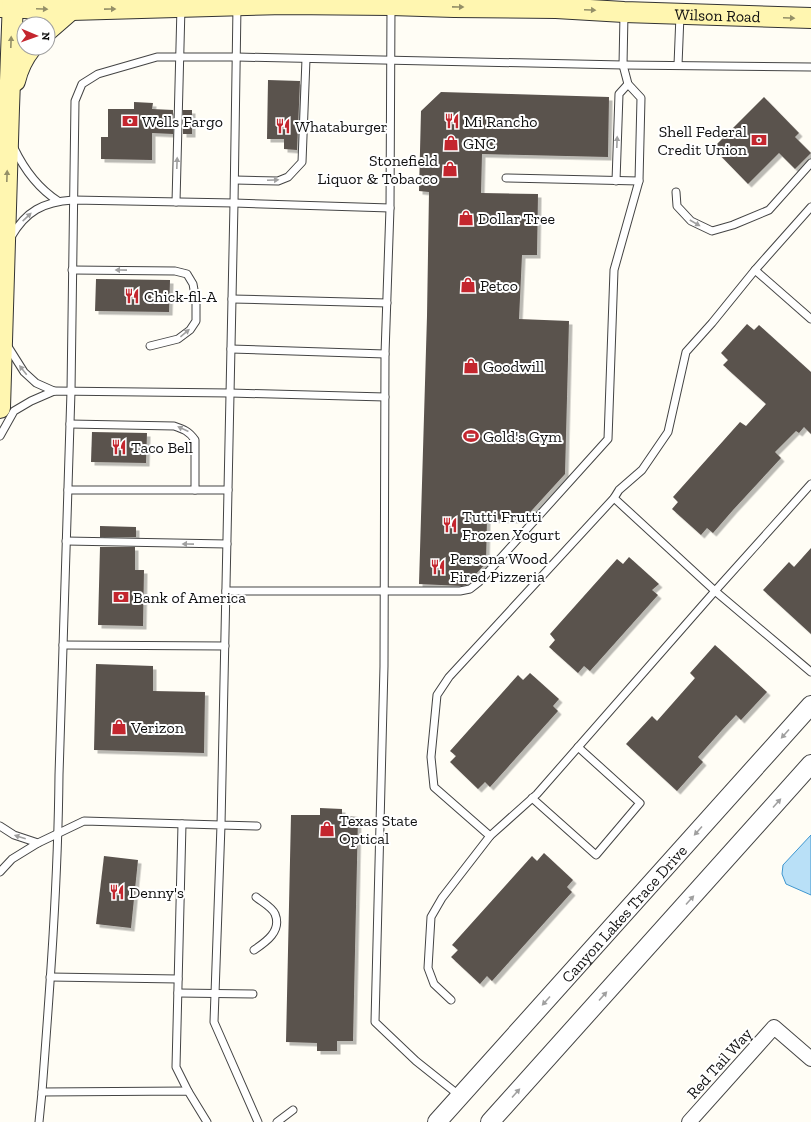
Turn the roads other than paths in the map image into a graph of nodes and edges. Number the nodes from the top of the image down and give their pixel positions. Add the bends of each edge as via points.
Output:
1 (392, 2) edge
2 (9, 5) edge
3 (237, 5) junction
4 (624, 6) edge
5 (181, 7) junction
6 (71, 10) junction
7 (680, 14) junction
8 (811, 18) edge
9 (56, 23) edge
10 (25, 56) edge
11 (180, 57) junction
12 (237, 57) junction
13 (306, 58) junction
14 (391, 60) junction
15 (623, 65) junction
16 (678, 65) junction
17 (811, 67) edge
18 (628, 84) junction
19 (4, 102) edge
20 (8, 137) junction
21 (811, 163) edge
22 (506, 178) dead end
23 (234, 180) junction
24 (616, 181) junction
25 (639, 181) junction
26 (676, 192) dead end
27 (73, 200) junction
28 (58, 201) junction
29 (176, 202) junction
30 (234, 203) junction
31 (390, 208) junction
32 (811, 208) edge
33 (5, 246) junction
34 (72, 270) junction
35 (756, 270) junction
36 (232, 300) junction
37 (387, 303) junction
38 (811, 319) edge
39 (2, 338) junction
40 (150, 346) dead end
41 (231, 349) junction
42 (385, 354) junction
43 (54, 391) junction
44 (71, 391) junction
45 (230, 393) junction
46 (385, 397) junction
47 (0, 408) edge
48 (70, 424) junction
49 (0, 436) edge
50 (811, 484) edge
51 (68, 490) junction
52 (195, 490) junction
53 (228, 490) junction
54 (614, 498) junction
55 (66, 541) junction
56 (227, 544) junction
57 (715, 590) junction
58 (226, 591) junction
59 (383, 591) junction
60 (63, 644) junction
61 (225, 646) junction
62 (811, 672) edge
63 (811, 705) edge
64 (578, 747) junction
65 (811, 764) edge
66 (532, 798) junction
67 (182, 824) junction
68 (221, 825) junction
69 (0, 826) edge
70 (257, 826) dead end
71 (59, 833) junction
72 (490, 836) junction
73 (38, 843) junction
74 (0, 872) edge
75 (256, 897) dead end
76 (254, 950) dead end
77 (50, 977) junction
78 (178, 980) junction
79 (178, 992) junction
80 (215, 993) junction
81 (254, 994) dead end
82 (451, 1000) dead end
83 (811, 1060) edge
84 (188, 1091) junction
85 (42, 1092) junction
86 (460, 1096) junction
87 (293, 1110) dead end
88 (39, 1122) edge
89 (208, 1122) edge
90 (258, 1122) edge
91 (276, 1122) edge
92 (437, 1122) edge
93 (490, 1122) edge
94 (689, 1122) edge

1 - 3 main road, Wilson Road
1 -> 4 main road, Wilson Road via 454,7
1 - 14 lane
2 -> 6 main road, Wilson Road
19 -> 2 main road
3 - 5 main road, Wilson Road
3 - 12 lane
4 - 7 main road, Wilson Road
4 - 15 lane
6 -> 5 main road, Wilson Road
5 - 11 lane
6 - 9 main road
7 -> 8 main road, Wilson Road
7 - 16 lane
10 - 19 main road
11 - 12 lane
11 - 27 lane via 157,57 98,74 82,84 75,101
29 -> 11 lane
12 - 13 lane
12 - 23 lane
13 - 14 lane
23 -> 13 lane via 278,181 288,177 302,162
14 - 15 lane
14 - 31 lane
15 - 16 lane
15 - 18 lane
16 - 17 lane
24 -> 18 lane via 619,94
18 - 25 lane via 641,98
19 - 20 main road
20 - 28 lane via 26,171
33 -> 20 main road
26 -> 21 lane via 677,206 691,221 712,231 769,210
22 - 24 lane
23 - 30 lane
24 - 25 lane
25 - 59 lane via 614,270 608,439 470,589
27 - 28 lane
27 - 29 lane
27 - 34 lane
33 -> 28 lane via 25,218 35,210
29 - 30 lane
30 - 31 lane
30 - 36 lane
31 - 37 lane
32 - 35 lane
33 - 39 main road
40 -> 34 lane via 178,339 190,330 196,321 193,284 187,274 175,271
34 - 44 lane
35 - 38 lane
35 - 54 lane via 686,352 668,432 642,470 619,490
36 - 37 lane
36 - 41 lane
37 - 42 lane
43 -> 39 lane via 36,383 24,372
39 - 47 main road
41 - 42 lane
41 - 45 lane
42 - 46 lane
43 - 44 lane
43 - 49 lane via 14,411
44 - 45 lane
44 - 48 lane
45 - 46 lane
45 - 53 lane
46 - 59 lane
48 - 51 lane
52 -> 48 lane via 195,440 186,429 174,426
50 - 57 lane
51 - 52 lane
51 - 55 lane
52 - 53 lane
53 - 56 lane
54 - 57 lane
54 - 72 lane via 449,677 437,694 431,757 434,787
56 -> 55 lane
55 - 60 lane
56 - 58 lane
57 - 62 lane
57 - 64 lane
58 - 59 lane
58 - 61 lane
59 - 86 lane via 384,666 375,1022 416,1061
60 - 61 lane
60 - 71 lane
61 - 68 lane
63 -> 86 street, Canyon Lakes Trace Drive
64 - 66 lane
64 - 66 lane via 640,803 596,855
93 -> 65 street
66 - 72 lane
67 - 68 lane
67 - 71 lane via 84,821
67 - 78 lane
68 - 70 lane
68 - 80 lane
73 -> 69 lane via 14,835
71 - 73 lane
71 - 77 lane
72 - 82 lane via 430,917 428,968 434,984
73 - 74 lane via 12,859
75 - 76 lane via 275,913 277,922 274,933
77 - 78 lane
77 - 85 lane
78 - 79 lane
79 - 80 lane
79 - 84 lane via 176,1067
80 - 81 lane
80 - 90 lane via 214,1022
83 - 94 street, Red Tail Way via 774,1027
84 - 85 lane
84 - 89 lane
85 - 88 lane
86 - 92 street, Canyon Lakes Trace Drive
87 - 91 lane

